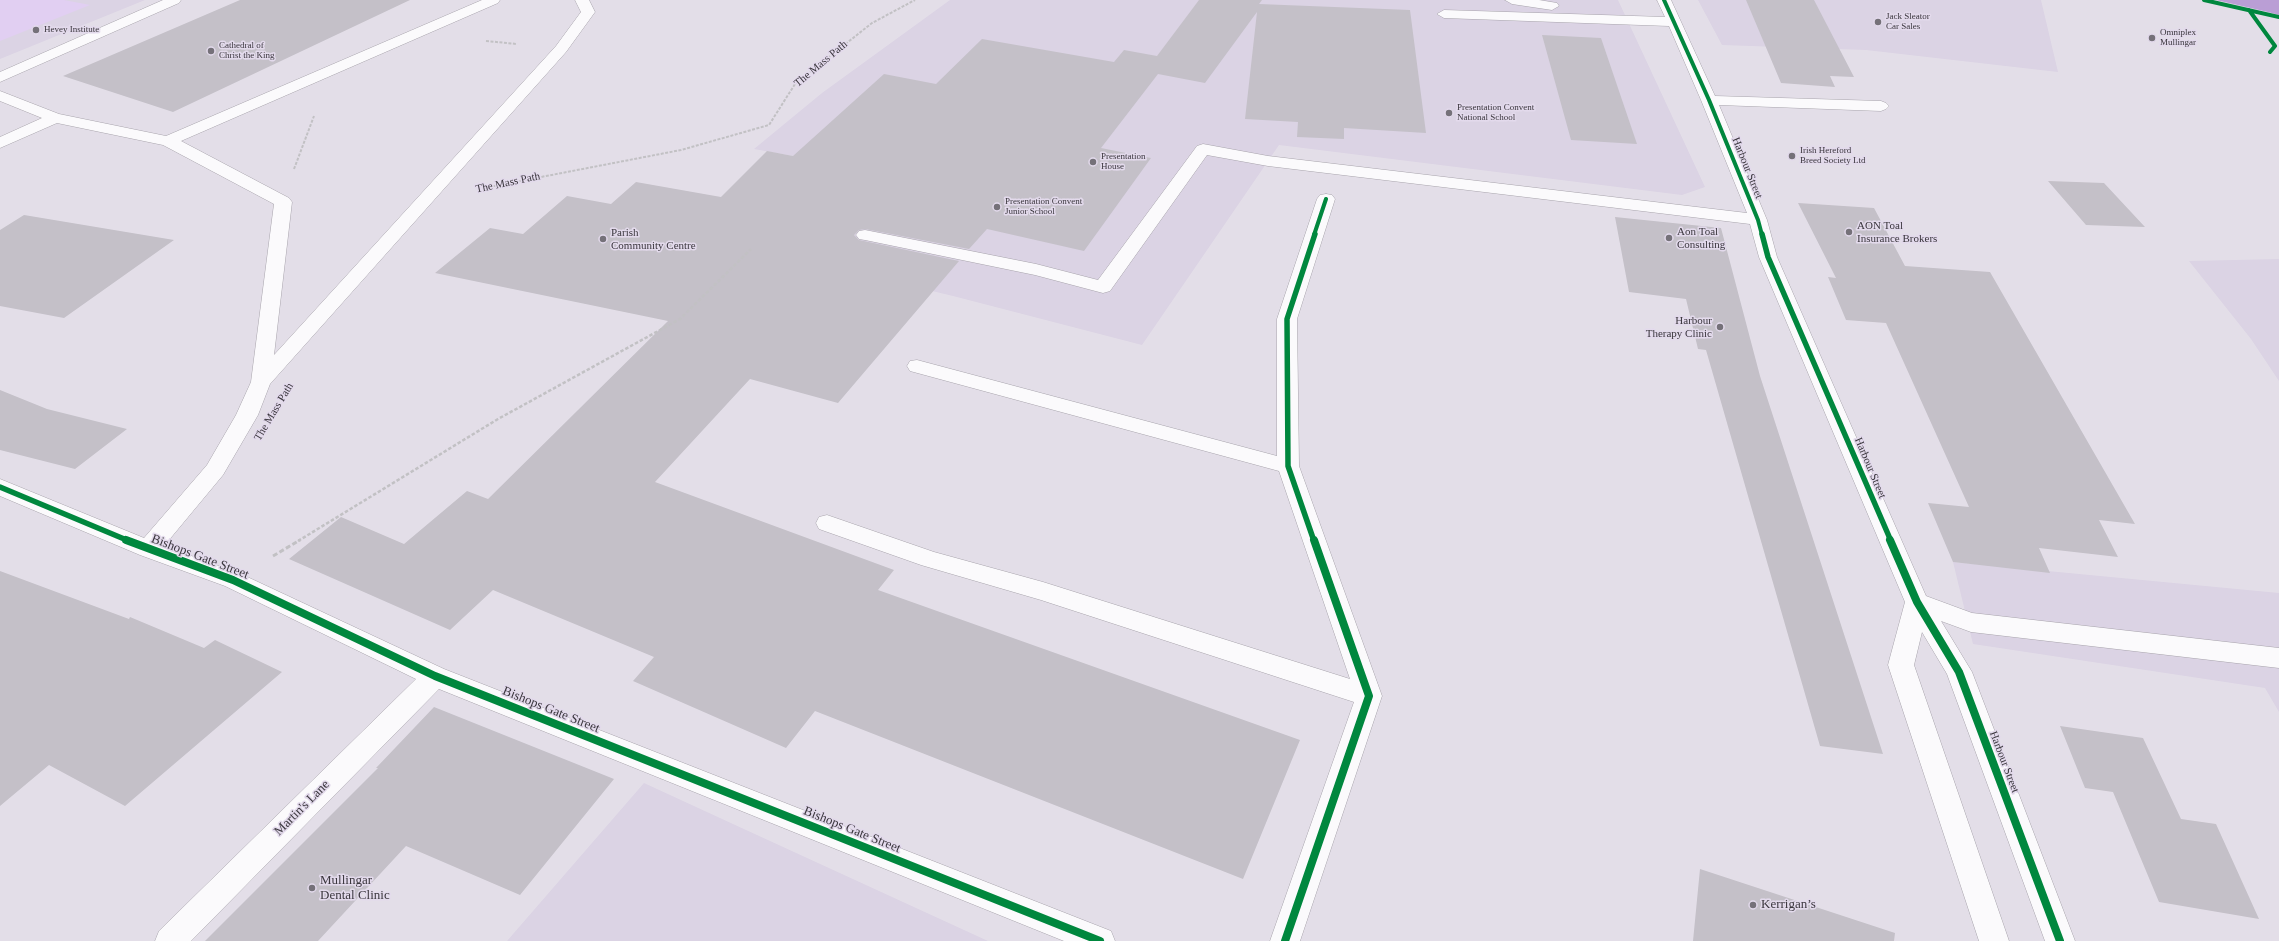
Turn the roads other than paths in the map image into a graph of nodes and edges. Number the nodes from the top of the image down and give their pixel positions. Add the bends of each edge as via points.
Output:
1 (174, 0) edge
2 (493, 0) edge
3 (582, 0) edge
4 (1512, 0) edge
5 (1664, 0) edge
6 (1444, 14) dead end
7 (1569, 19) junction
8 (1674, 22) junction
9 (0, 78) edge
10 (0, 96) edge
11 (1709, 100) junction
12 (1881, 106) dead end
13 (55, 118) junction
14 (168, 141) junction
15 (0, 143) edge
16 (1326, 199) dead end
17 (1758, 220) junction
18 (865, 235) dead end
19 (917, 366) dead end
20 (261, 382) junction
21 (1288, 466) junction
22 (0, 487) edge
23 (827, 523) dead end
24 (148, 549) junction
25 (1917, 602) junction
26 (2279, 658) edge
27 (435, 676) junction
28 (1369, 696) junction
29 (170, 941) edge
30 (1100, 941) edge
31 (1285, 941) edge
32 (1994, 941) edge
33 (2060, 941) edge

1 - 9 street
2 - 14 street
3 - 20 street via 588,12 561,49
4 - 7 street via 1554,7
5 - 8 street, Harbour Street
6 - 7 street
7 - 8 street
8 - 11 street, Harbour Street
10 - 13 street
11 - 12 street
11 - 17 street, Harbour Street
13 - 14 street
13 - 15 street
14 - 20 street via 283,202
16 - 21 street via 1287,319
17 - 18 street via 1268,161 1203,149 1103,287 1036,270
17 - 25 street, Harbour Street via 1768,257
19 - 21 street
20 - 24 street via 247,415 215,470
21 - 28 street
22 - 24 street, Bishops Gate Street
23 - 28 street via 929,559 1044,591
24 - 27 street, Bishops Gate Street via 233,580
25 - 26 street via 1971,622
25 - 32 street via 1902,665
25 - 33 street, Harbour Street via 1959,672
27 - 29 street, Martin's Lane
27 - 30 street, Bishops Gate Street
28 - 31 street

